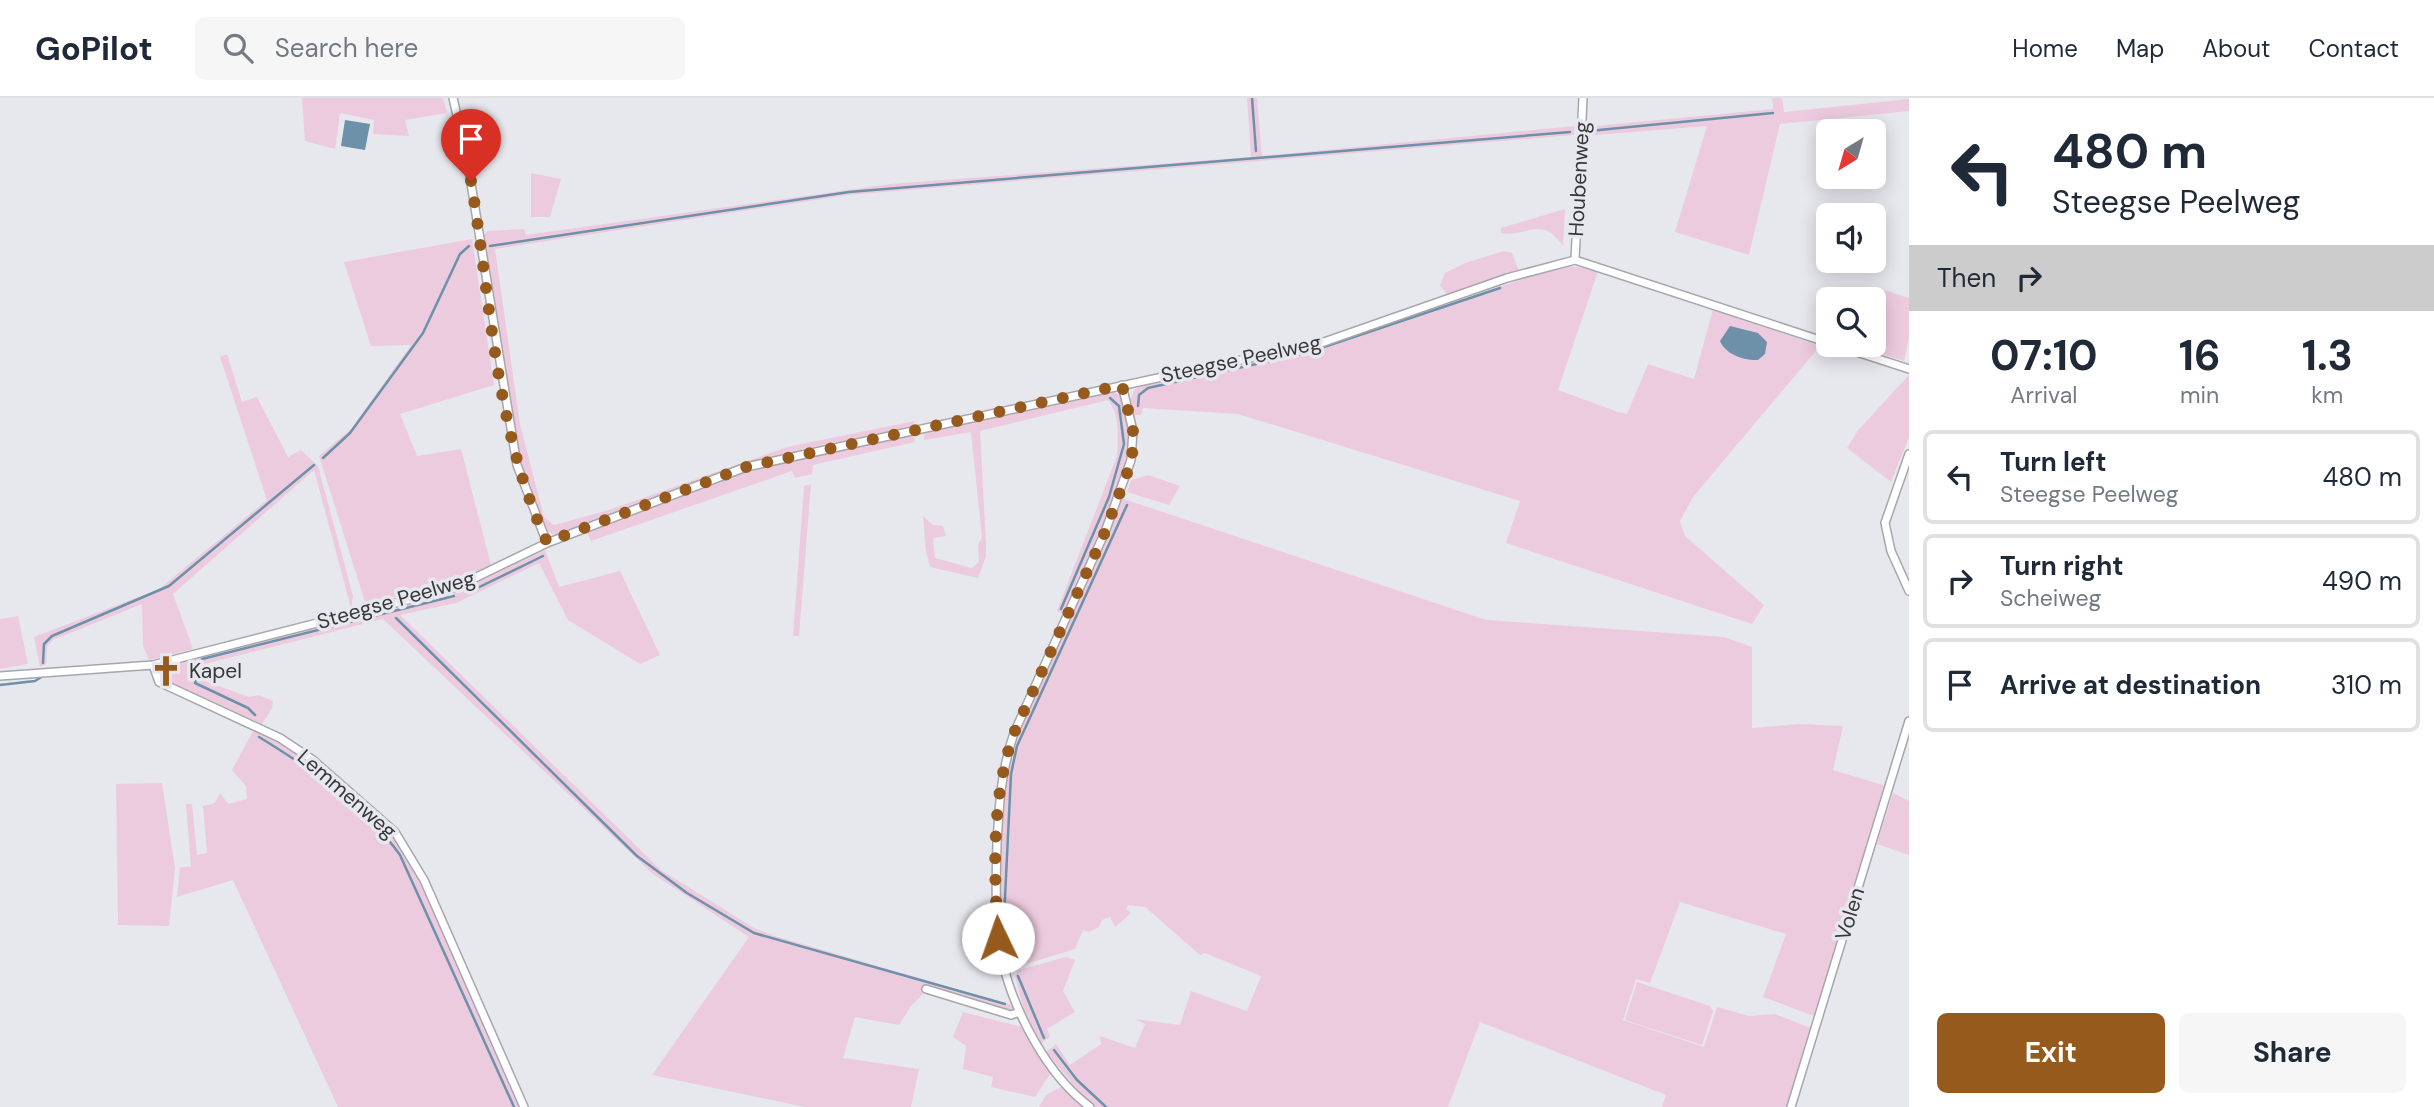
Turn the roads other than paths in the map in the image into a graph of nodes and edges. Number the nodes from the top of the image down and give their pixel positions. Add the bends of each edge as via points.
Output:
1 (453, 98) edge
2 (1583, 98) edge
3 (1575, 260) junction
4 (1816, 339) edge
5 (1872, 357) edge
6 (1909, 369) edge
7 (1122, 385) junction
8 (1909, 454) edge
9 (547, 542) junction
10 (1909, 591) edge
11 (153, 665) junction
12 (0, 676) edge
13 (1909, 721) edge
14 (926, 989) dead end
15 (1020, 1012) junction
16 (524, 1107) edge
17 (1090, 1107) edge
18 (1791, 1107) edge

1 - 9 street via 467,159 512,443 532,511
2 - 3 street, Houbenweg
3 - 4 street
3 - 7 street, Steegse Peelweg via 1507,278 1324,342
5 - 6 street
7 - 9 street, Steegse Peelweg via 746,467
7 - 15 street via 1133,431 1132,460 1003,765 995,895 998,938
8 - 10 street via 1885,523 1891,551
9 - 11 street, Steegse Peelweg via 454,587
11 - 12 street, Steegse Peelweg
11 - 16 street, Lemmenweg via 159,682 167,687 254,724 313,760 395,832 424,880
13 - 18 street, Volen
14 - 15 street via 1011,1015
15 - 17 street via 1046,1061

